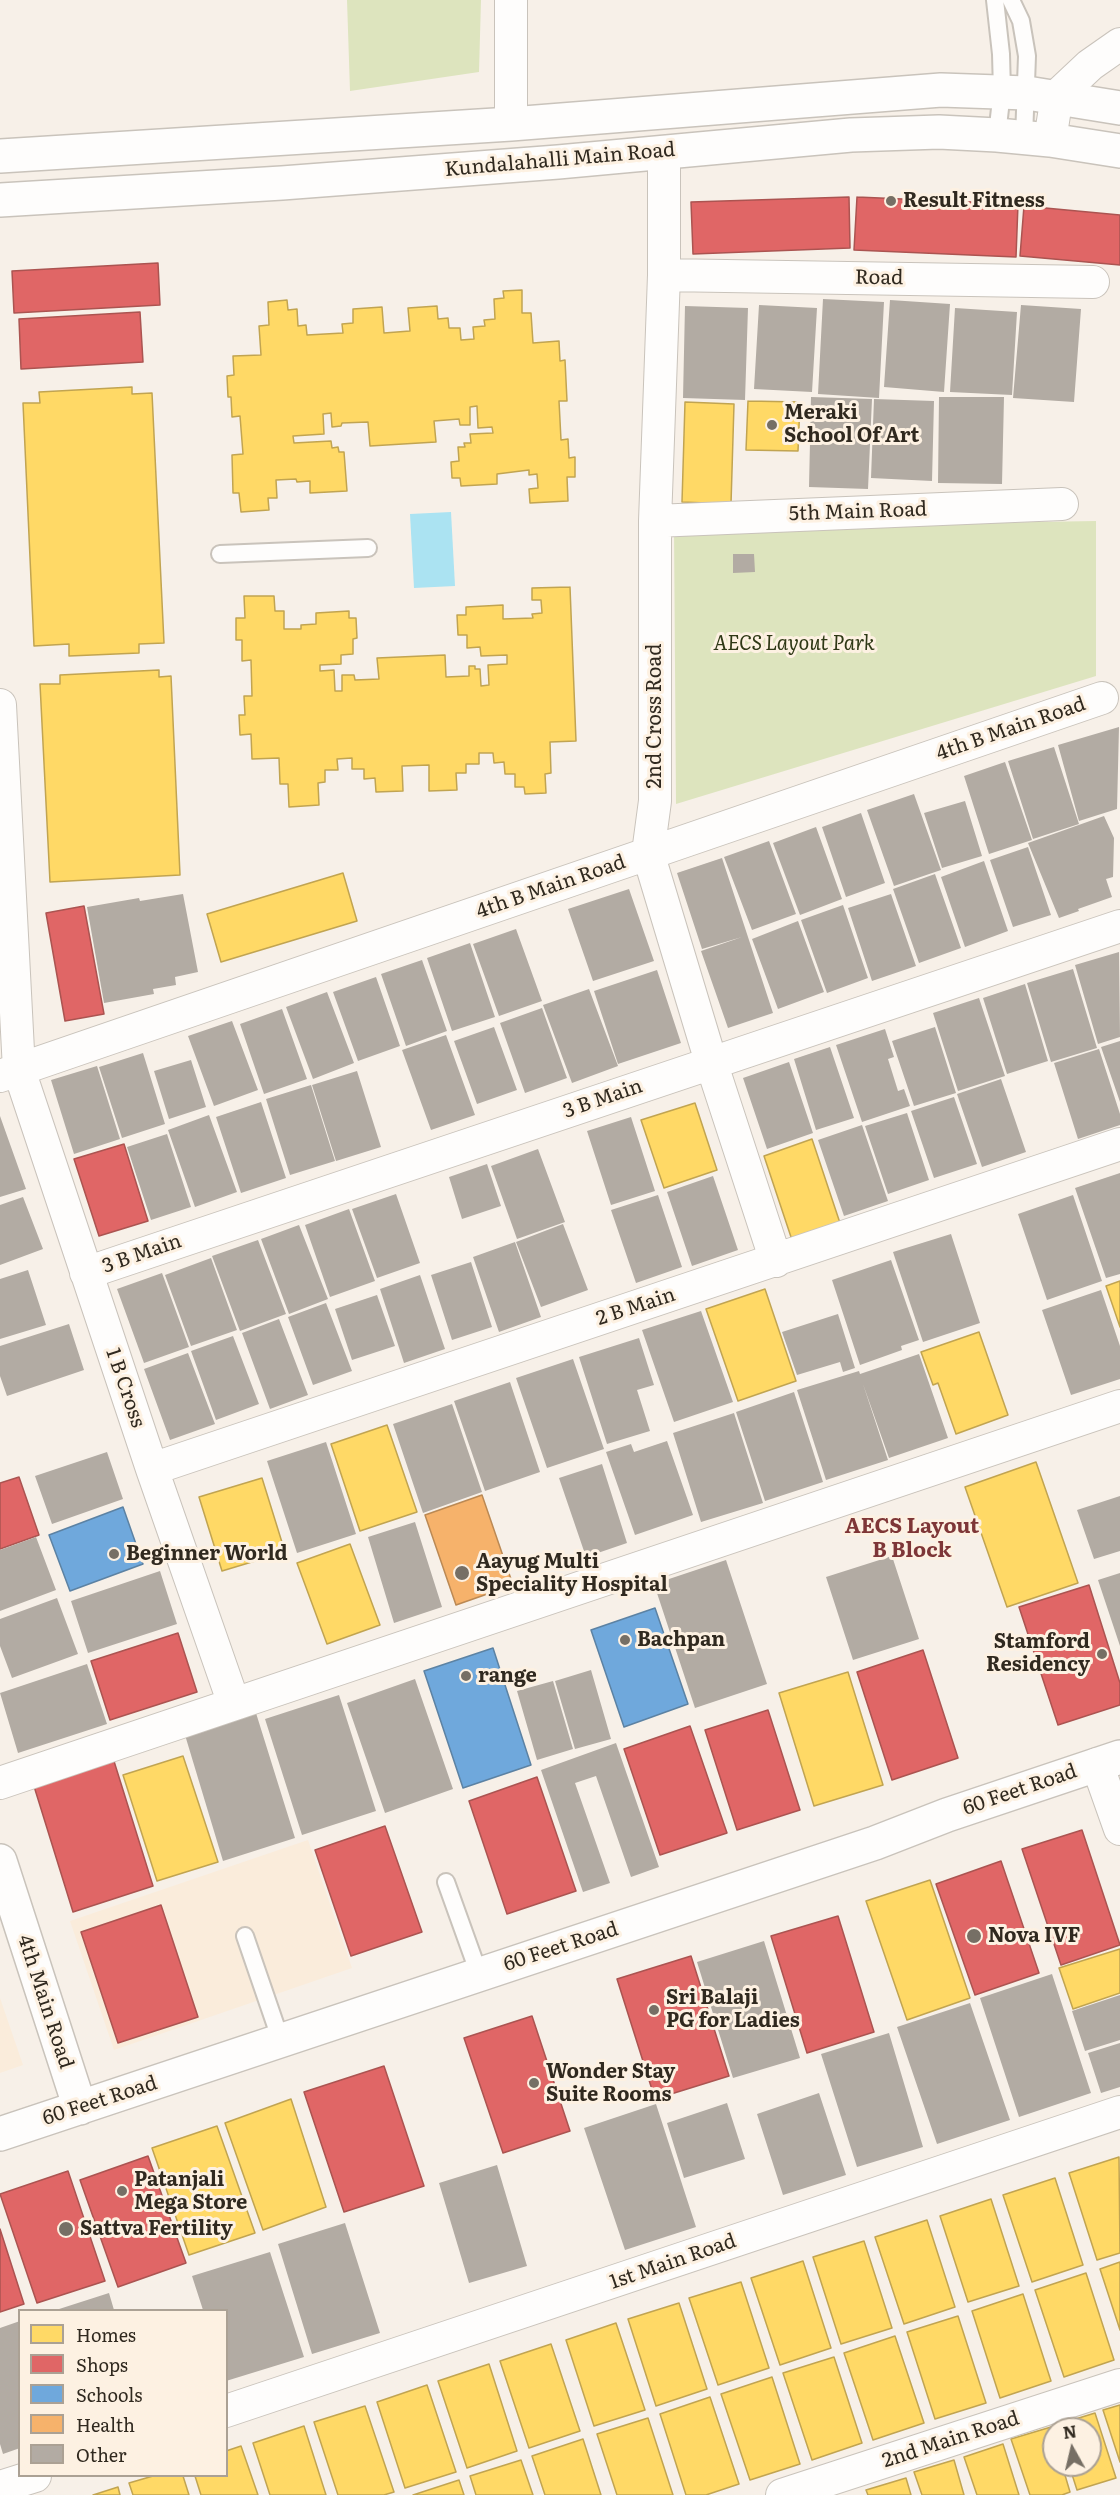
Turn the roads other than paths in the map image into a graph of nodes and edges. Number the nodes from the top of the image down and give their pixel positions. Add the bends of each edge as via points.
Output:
1 (511, 0) edge
2 (995, 0) edge
3 (1011, 0) edge
4 (1120, 44) edge
5 (1029, 93) junction
6 (1120, 108) edge
7 (511, 124) junction
8 (1024, 138) junction
9 (1120, 151) edge
10 (664, 152) junction
11 (0, 156) edge
12 (0, 201) edge
13 (664, 275) junction
14 (1093, 282) dead end
15 (1062, 504) dead end
16 (655, 521) junction
17 (368, 548) dead end
18 (220, 554) dead end
19 (1102, 698) dead end
20 (0, 705) edge
21 (648, 853) junction
22 (1120, 926) edge
23 (711, 1062) junction
24 (10, 1073) edge
25 (1120, 1144) edge
26 (776, 1260) junction
27 (86, 1273) junction
28 (1120, 1406) edge
29 (153, 1469) junction
30 (234, 1704) junction
31 (1109, 1760) edge
32 (0, 1783) edge
33 (1120, 1829) edge
34 (0, 1861) edge
35 (446, 1882) dead end
36 (245, 1936) dead end
37 (479, 1974) junction
38 (281, 2041) junction
39 (80, 2108) junction
40 (1120, 2112) edge
41 (0, 2134) edge
42 (1120, 2385) edge
43 (228, 2410) edge
44 (29, 2477) edge
45 (0, 2487) edge
46 (782, 2495) edge

1 - 7 street
2 - 5 lane via 1001,54
3 - 5 lane via 1021,21 1028,56
4 - 5 street via 1090,65
5 - 6 main road, Kundalahalli Main Road
5 - 7 main road, Kundalahalli Main Road via 941,90
5 - 8 street
5 - 8 lane
7 - 11 main road, Kundalahalli Main Road
8 - 9 main road, Kundalahalli Main Road
8 - 10 main road, Kundalahalli Main Road via 939,132 850,135
10 - 12 main road, Kundalahalli Main Road
10 - 13 street, 2nd Cross Road
13 - 14 street, Road
13 - 16 street, 2nd Cross Road
15 - 16 street, 5th Main Road
16 - 21 street, 2nd Cross Road via 655,801
17 - 18 lane
19 - 21 street, 4th B Main Road
20 - 24 street
21 - 23 street, 2nd Cross Road
21 - 24 street, 4th B Main Road
22 - 23 street, 3 B Main
23 - 26 street, 2nd Cross Road
23 - 27 street, 3 B Main
24 - 27 street, 1 B Cross
25 - 26 street, 2 B Main
26 - 29 street, 2 B Main
27 - 29 street, 1 B Cross
28 - 30 street
29 - 30 street, 1 B Cross
30 - 32 street
31 - 33 street
31 - 37 main road, 60 Feet Road via 875,1843
34 - 39 main road, 4th Main Road
35 - 37 lane
36 - 38 lane
37 - 38 main road, 60 Feet Road
38 - 39 main road, 60 Feet Road
39 - 41 main road, 60 Feet Road
40 - 43 street, 1st Main Road
42 - 46 street, 2nd Main Road
44 - 45 street

